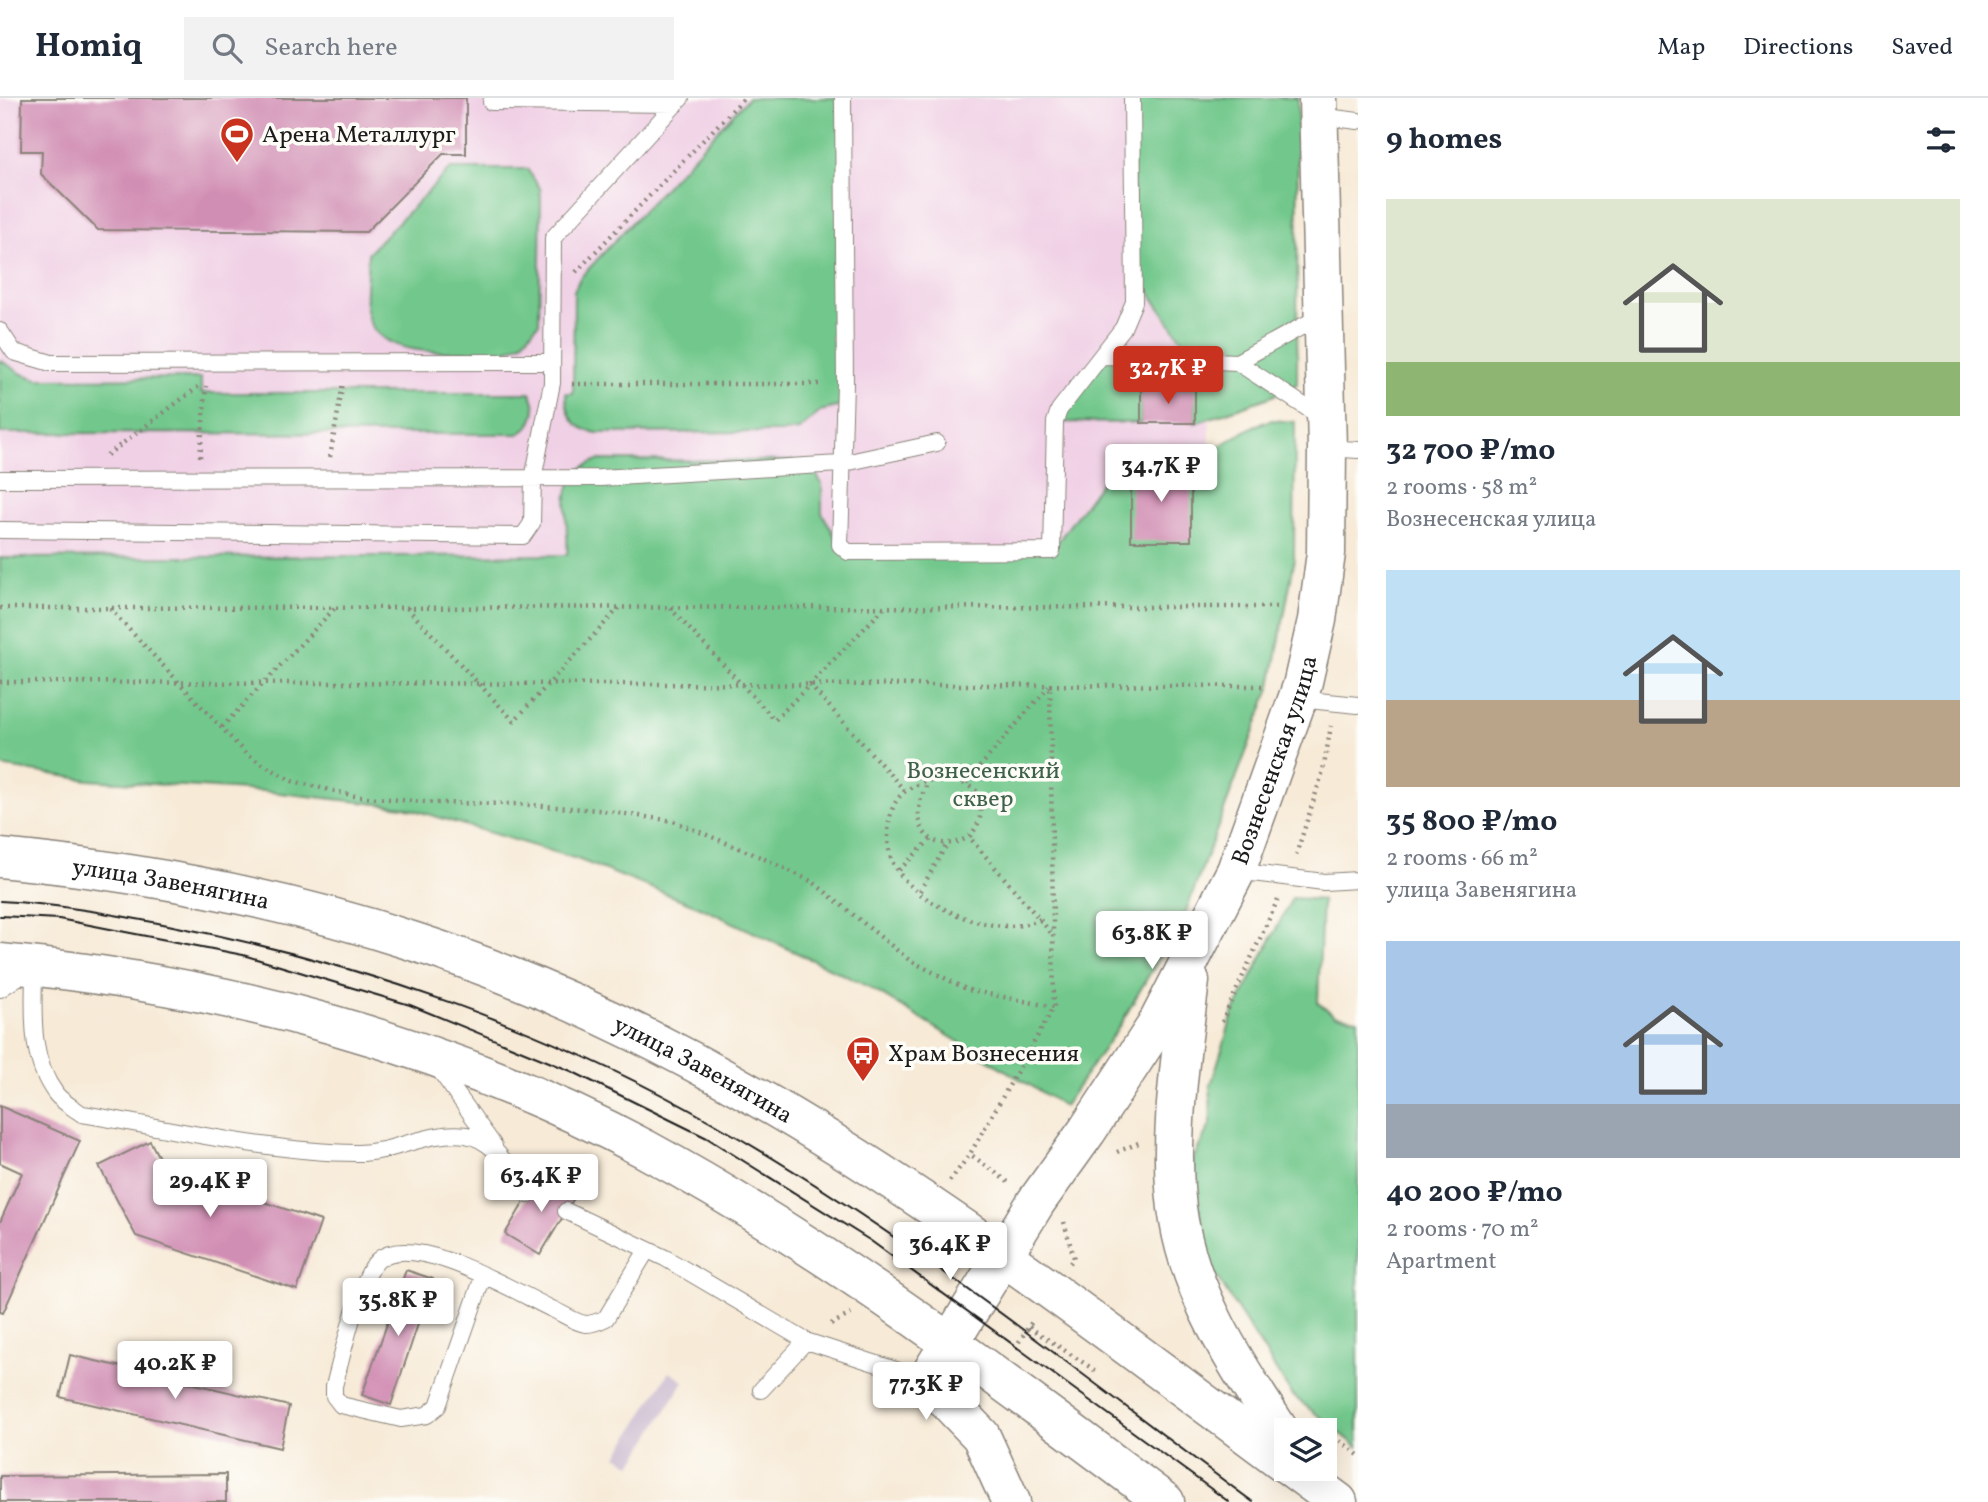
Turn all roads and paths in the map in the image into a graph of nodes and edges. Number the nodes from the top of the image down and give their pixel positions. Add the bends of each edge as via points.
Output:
1 (744, 98) edge
2 (843, 98) edge
3 (1132, 98) edge
4 (678, 101) edge
5 (491, 102) dead end
6 (1318, 107) edge
7 (1358, 121) edge
8 (572, 280) dead end
9 (1324, 315) junction
10 (0, 331) edge
11 (1104, 356) junction
12 (552, 362) junction
13 (1237, 362) junction
14 (568, 371) dead end
15 (206, 381) dead end
16 (329, 382) dead end
17 (357, 382) dead end
18 (845, 384) junction
19 (1337, 439) edge
20 (937, 443) dead end
21 (840, 464) junction
22 (0, 479) edge
23 (76, 479) junction
24 (533, 479) junction
25 (0, 530) edge
26 (1278, 607) dead end
27 (0, 608) edge
28 (110, 608) junction
29 (335, 608) junction
30 (407, 608) junction
31 (619, 608) junction
32 (670, 608) junction
33 (884, 608) junction
34 (0, 682) edge
35 (182, 682) junction
36 (261, 683) junction
37 (478, 683) junction
38 (546, 684) junction
39 (740, 684) junction
40 (810, 684) junction
41 (1050, 685) junction
42 (1312, 696) junction
43 (1358, 705) edge
44 (222, 727) junction
45 (931, 779) junction
46 (965, 783) junction
47 (905, 790) junction
48 (932, 838) junction
49 (969, 838) junction
50 (947, 844) junction
51 (0, 846) edge
52 (17, 859) edge
53 (899, 870) junction
54 (1236, 871) junction
55 (1288, 879) junction
56 (1358, 880) edge
57 (920, 891) junction
58 (1040, 919) junction
59 (1053, 935) junction
60 (1193, 957) junction
61 (17, 964) edge
62 (0, 989) edge
63 (1054, 1007) junction
64 (1216, 1035) dead end
65 (428, 1055) junction
66 (1175, 1136) junction
67 (494, 1146) junction
68 (1114, 1153) dead end
69 (970, 1154) junction
70 (528, 1195) dead end
71 (1035, 1202) junction
72 (933, 1206) junction
73 (566, 1211) dead end
74 (647, 1250) junction
75 (1003, 1254) junction
76 (483, 1277) junction
77 (874, 1289) junction
78 (1052, 1290) junction
79 (1029, 1327) junction
80 (806, 1341) junction
81 (949, 1341) junction
82 (1099, 1373) dead end
83 (997, 1376) junction
84 (927, 1380) junction
85 (761, 1390) dead end
86 (1274, 1422) edge
87 (1274, 1454) edge
88 (1011, 1502) edge
89 (1165, 1502) edge

1 - 8 path
2 - 18 lane
3 - 11 lane via 1133,302
4 - 5 lane
4 - 12 lane via 555,235
6 - 7 lane
6 - 9 main road, Вознесенская улица
9 - 13 lane
9 - 19 main road, Вознесенская улица
10 - 12 lane via 15,352 51,363
11 - 13 lane
11 - 21 lane via 1059,410 1055,422 1053,545 1049,552 845,551 840,545
12 - 24 lane
13 - 19 lane
14 - 18 path via 568,384
15 - 23 path
16 - 17 path
18 - 21 lane
19 - 42 main road, Вознесенская улица
20 - 21 lane
21 - 24 lane
22 - 23 lane
23 - 24 lane
24 - 25 lane via 531,529 518,537
26 - 33 path
27 - 28 path
28 - 29 path
28 - 35 path
29 - 30 path
29 - 36 path
30 - 31 path
30 - 37 path
31 - 32 path
31 - 38 path
32 - 33 path
32 - 39 path
33 - 40 path
34 - 35 path
35 - 36 path
35 - 44 path
36 - 37 path
36 - 44 path
37 - 38 path
37 - 38 path via 514,721
38 - 39 path
39 - 40 path
39 - 40 path via 775,720
40 - 41 path
40 - 47 path
41 - 42 path
41 - 46 path
41 - 59 path
42 - 43 lane
42 - 54 main road, Вознесенская улица
42 - 55 path via 1324,771
44 - 63 path via 247,755 292,781 355,796 598,810 673,821 813,882 909,960 968,990
45 - 46 path
45 - 47 path
45 - 48 path via 917,806 918,822
46 - 49 path via 978,792 982,810 979,826
47 - 53 path via 892,806 888,832 892,860
48 - 50 path
48 - 53 path
49 - 50 path
49 - 58 path
50 - 57 path
51 - 52 main road, улица Завенягина
52 - 72 main road, улица Завенягина via 180,883 281,905 412,941 514,979 628,1029 710,1073 813,1129
53 - 57 path
54 - 55 lane
54 - 60 main road, Вознесенская улица
55 - 56 lane
55 - 64 path
57 - 58 path via 940,908 971,920 1014,927
58 - 59 path
59 - 63 path
60 - 66 main road
60 - 71 main road, Вознесенская улица via 1156,1026
61 - 62 lane
61 - 65 main road via 159,984 291,1014
61 - 67 lane via 40,1065 57,1095 82,1114 286,1147 359,1154 466,1135
63 - 69 path
65 - 67 lane
65 - 77 main road via 529,1094 642,1148 734,1199
66 - 68 path via 1156,1135
66 - 86 main road via 1179,1221 1195,1276 1219,1334
67 - 70 lane
69 - 71 path
69 - 72 path
71 - 75 main road, Вознесенская улица
71 - 78 path via 1063,1217 1074,1258
72 - 75 main road, улица Завенягина
72 - 77 path
73 - 74 lane
74 - 76 lane via 606,1318 597,1323 584,1324
74 - 80 lane
75 - 78 main road, улица Завенягина
75 - 81 main road, Вознесенская улица
76 - 76 lane via 414,1251 395,1252 379,1260 366,1277 334,1385 334,1396 341,1405 401,1419 427,1415 438,1406
77 - 80 path via 843,1321 820,1328
77 - 81 main road
78 - 79 path
78 - 87 main road, улица Завенягина
79 - 82 path
79 - 83 path
80 - 84 lane
80 - 85 lane
81 - 83 main road
81 - 84 main road, Вознесенская улица
83 - 89 main road
84 - 88 main road via 981,1436

